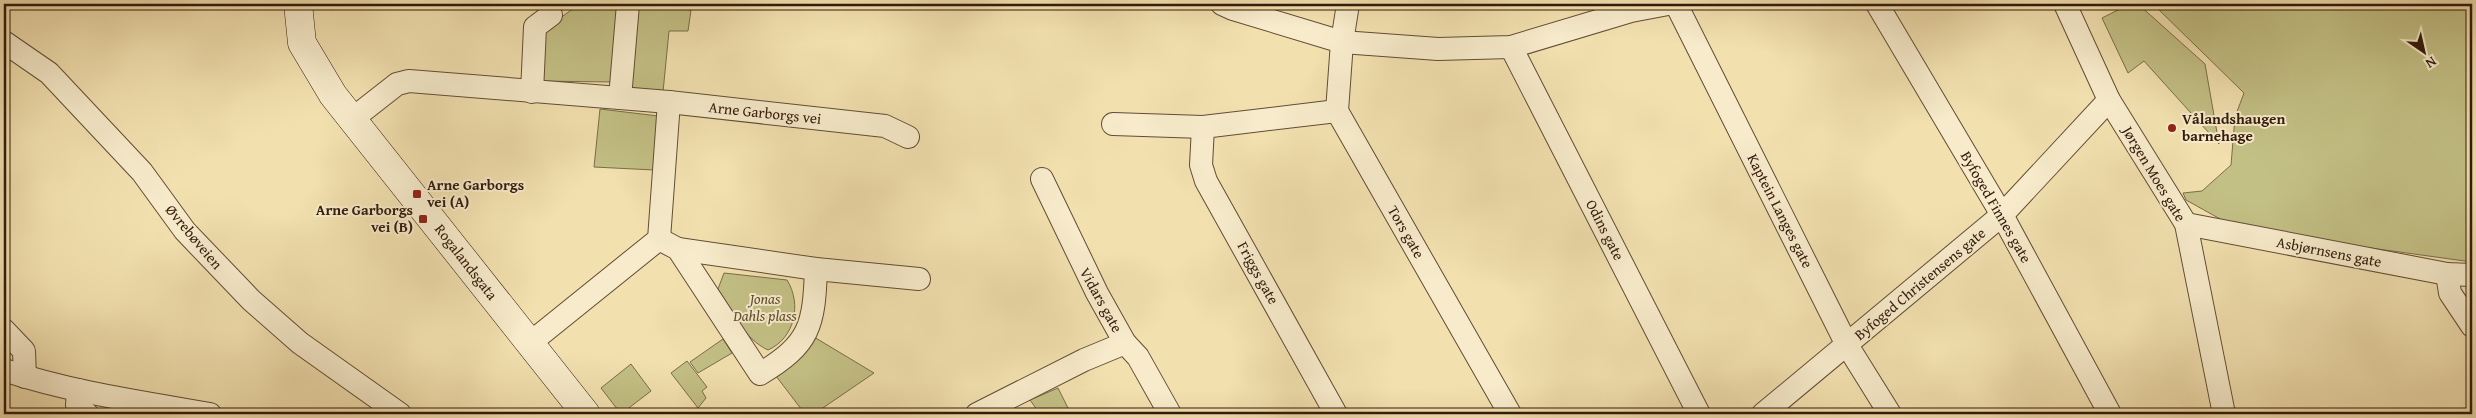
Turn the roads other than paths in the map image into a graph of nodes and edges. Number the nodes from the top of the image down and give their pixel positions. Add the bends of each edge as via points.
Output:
1 (298, 4) edge
2 (628, 4) edge
3 (1222, 4) edge
4 (1348, 4) edge
5 (1668, 4) edge
6 (1676, 4) edge
7 (1877, 4) edge
8 (2065, 4) edge
9 (1630, 7) edge
10 (551, 15) dead end
11 (4, 42) edge
12 (1342, 42) junction
13 (1511, 47) junction
14 (532, 92) junction
15 (620, 98) junction
16 (2109, 100) junction
17 (668, 102) junction
18 (1337, 111) junction
19 (351, 120) junction
20 (1113, 124) dead end
21 (1203, 127) junction
22 (908, 137) dead end
23 (1042, 179) dead end
24 (2002, 215) junction
25 (2186, 224) junction
26 (668, 244) junction
27 (816, 269) junction
28 (2447, 274) junction
29 (2472, 275) edge
30 (920, 279) dead end
31 (2472, 326) edge
32 (4, 330) edge
33 (530, 343) junction
34 (1125, 343) junction
35 (1847, 345) junction
36 (4, 370) edge
37 (25, 377) junction
38 (78, 390) junction
39 (87, 414) edge
40 (210, 414) edge
41 (400, 414) edge
42 (586, 414) edge
43 (978, 414) edge
44 (1170, 414) edge
45 (1336, 414) edge
46 (1510, 414) edge
47 (1699, 414) edge
48 (1763, 414) edge
49 (1890, 414) edge
50 (2110, 414) edge
51 (2224, 414) edge

1 - 19 street, Rogalandsgata via 302,43 320,76
2 - 15 street
3 - 12 street
4 - 12 street
5 - 9 street
6 - 35 street, Kaptein Langes gate
7 - 24 street, Byfoged Finnes gate
8 - 16 street, Jørgen Moes gate
9 - 13 street
10 - 14 street via 535,27
11 - 41 street, Øvrebøveien via 49,73 142,172 185,230 251,300 300,343
12 - 13 street via 1438,48
12 - 18 street
13 - 47 street, Odins gate
14 - 15 street, Arne Garborgs vei
14 - 19 street, Arne Garborgs vei via 410,81 397,84
15 - 17 street, Arne Garborgs vei
16 - 24 street, Byfoged Christensens gate
16 - 25 street, Jørgen Moes gate
17 - 22 street, Arne Garborgs vei via 885,126
17 - 26 street
18 - 21 street
18 - 46 street, Tors gate
19 - 33 street, Rogalandsgata
20 - 21 street
21 - 45 street, Friggs gate via 1201,165 1206,181
23 - 34 street, Vidars gate via 1081,263
24 - 35 street, Byfoged Christensens gate
24 - 50 street, Byfoged Finnes gate
25 - 28 street, Asbjørnsens gate
25 - 51 street, Jørgen Moes gate
26 - 27 street
26 - 27 street via 760,374 797,348 809,327 815,306
26 - 33 street
27 - 30 street
28 - 29 street, Asbjørnsens gate
28 - 31 street via 2450,293
32 - 37 street via 24,352
33 - 42 street, Rogalandsgata
34 - 43 street via 1084,360
34 - 44 street, Vidars gate via 1138,357
35 - 48 street, Byfoged Christensens gate
35 - 49 street, Kaptein Langes gate
36 - 37 street
37 - 38 street
38 - 39 street via 77,405
38 - 40 street

